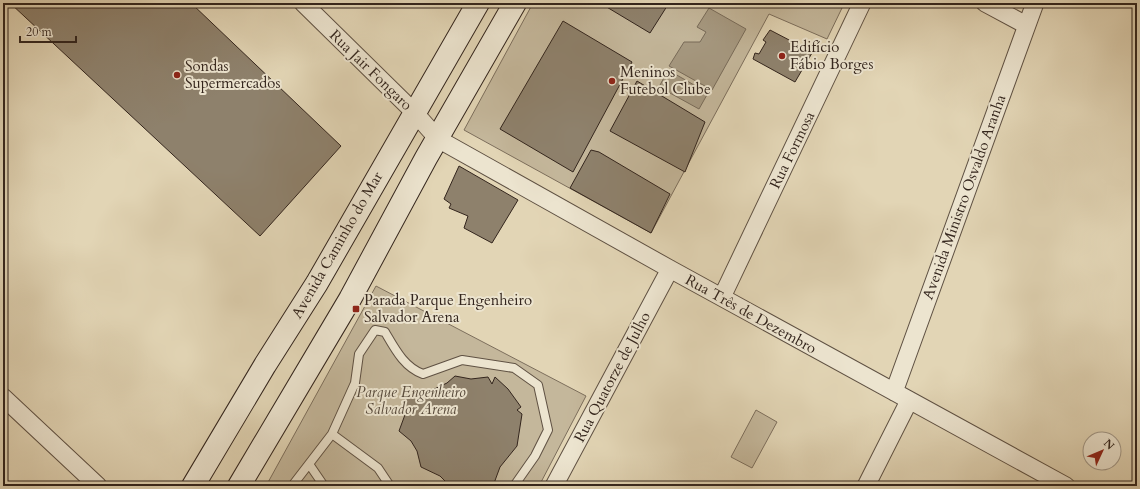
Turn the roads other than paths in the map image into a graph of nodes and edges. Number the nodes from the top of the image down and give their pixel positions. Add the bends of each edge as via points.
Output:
1 (303, 3) edge
2 (478, 3) edge
3 (515, 3) edge
4 (862, 3) edge
5 (985, 3) edge
6 (1035, 3) edge
7 (1026, 25) junction
8 (414, 112) junction
9 (438, 139) junction
10 (670, 269) junction
11 (722, 297) junction
12 (894, 392) junction
13 (3, 397) edge
14 (909, 401) junction
15 (332, 434) junction
16 (309, 464) junction
17 (195, 485) edge
18 (98, 486) edge
19 (239, 486) edge
20 (292, 486) edge
21 (324, 486) edge
22 (390, 486) edge
23 (514, 486) edge
24 (554, 486) edge
25 (866, 486) edge
26 (1066, 486) edge

1 - 8 street, Rua Jair Fongaro
2 - 8 main road, Avenida Caminho do Mar
3 - 9 main road
4 - 11 street, Rua Formosa
5 - 7 street
6 - 7 street, Avenida Ministro Osvaldo Aranha
7 - 12 street, Avenida Ministro Osvaldo Aranha
8 - 9 street, Rua Jair Fongaro
8 - 17 main road, Avenida Caminho do Mar via 317,283 265,365
9 - 10 street, Rua Três de Dezembro
9 - 19 main road via 350,300
10 - 11 street, Rua Três de Dezembro
10 - 24 street, Rua Quatorze de Julho
11 - 12 street, Rua Três de Dezembro
12 - 14 street, Rua Três de Dezembro
13 - 18 street
14 - 25 street
14 - 26 street, Rua Três de Dezembro
15 - 16 lane
15 - 22 lane via 378,468
15 - 23 lane via 355,383 359,354 375,330 385,332 396,351 412,370 423,374 462,360 514,368 538,385 548,430 535,456
16 - 20 lane
16 - 21 lane

